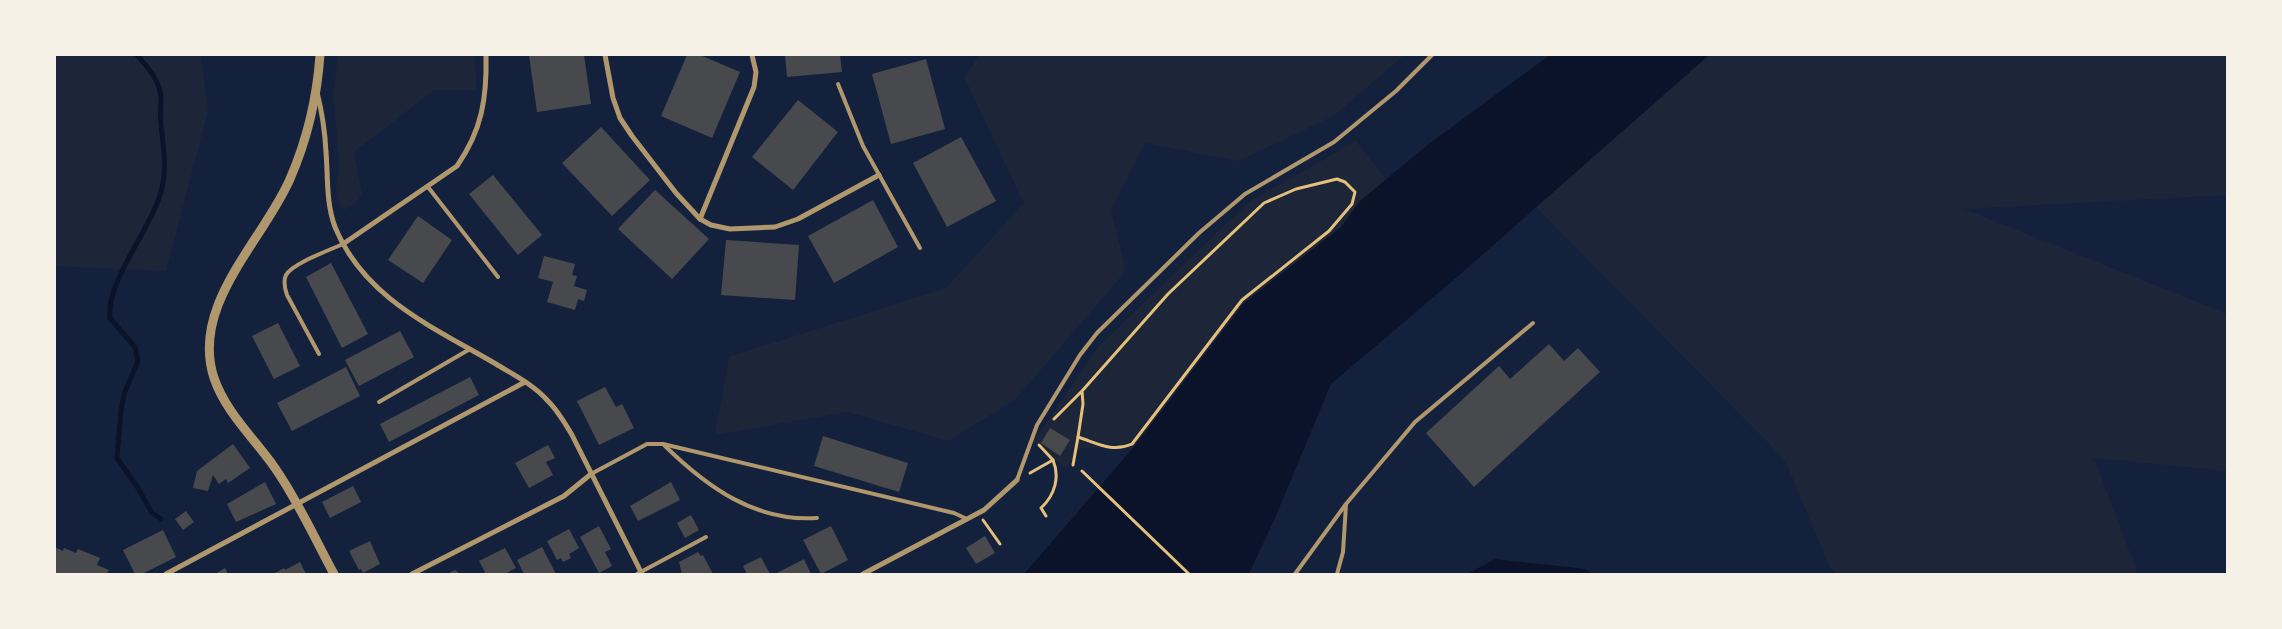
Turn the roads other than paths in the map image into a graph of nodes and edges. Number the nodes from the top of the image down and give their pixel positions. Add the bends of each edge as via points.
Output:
1 (320, 55) edge
2 (486, 55) edge
3 (605, 55) edge
4 (752, 55) edge
5 (1432, 55) edge
6 (838, 84) dead end
7 (317, 89) junction
8 (879, 174) junction
9 (428, 187) junction
10 (700, 219) junction
11 (343, 244) junction
12 (920, 248) dead end
13 (498, 277) dead end
14 (1533, 323) dead end
15 (470, 349) junction
16 (319, 354) dead end
17 (525, 382) junction
18 (378, 402) dead end
19 (663, 444) junction
20 (591, 474) junction
21 (1017, 480) joint
22 (1346, 504) junction
23 (296, 505) junction
24 (817, 518) dead end
25 (966, 519) junction
26 (706, 537) dead end
27 (640, 573) edge
28 (166, 574) edge
29 (334, 574) edge
30 (412, 574) edge
31 (863, 574) edge
32 (1295, 574) edge
33 (1337, 574) edge

1 - 7 street
2 - 9 street via 483,109 470,148 457,166
3 - 10 street via 620,118 676,193
4 - 10 street via 756,72 754,87
5 - 21 lane via 1396,91 1334,142 1245,194 1199,232 1097,333 1037,425
6 - 8 lane via 863,146
7 - 11 street via 324,124 328,198
7 - 23 street via 290,179 223,290 211,336 212,368 223,400 277,470
8 - 10 street via 798,219 775,227 725,229
8 - 12 lane
9 - 11 street
9 - 13 lane
11 - 15 street via 378,290 398,306
11 - 16 lane via 292,268 286,276 287,295
14 - 22 lane via 1415,422
15 - 17 street
15 - 18 lane
17 - 20 street via 548,400 560,415
17 - 23 street
19 - 20 lane via 647,444
19 - 24 lane via 724,495 774,516
19 - 25 lane via 954,513
20 - 27 street
20 - 30 street via 564,496
21 - 25 street via 978,513
22 - 32 lane
22 - 33 lane via 1343,552
23 - 28 street
23 - 29 street
25 - 31 street
26 - 27 lane

